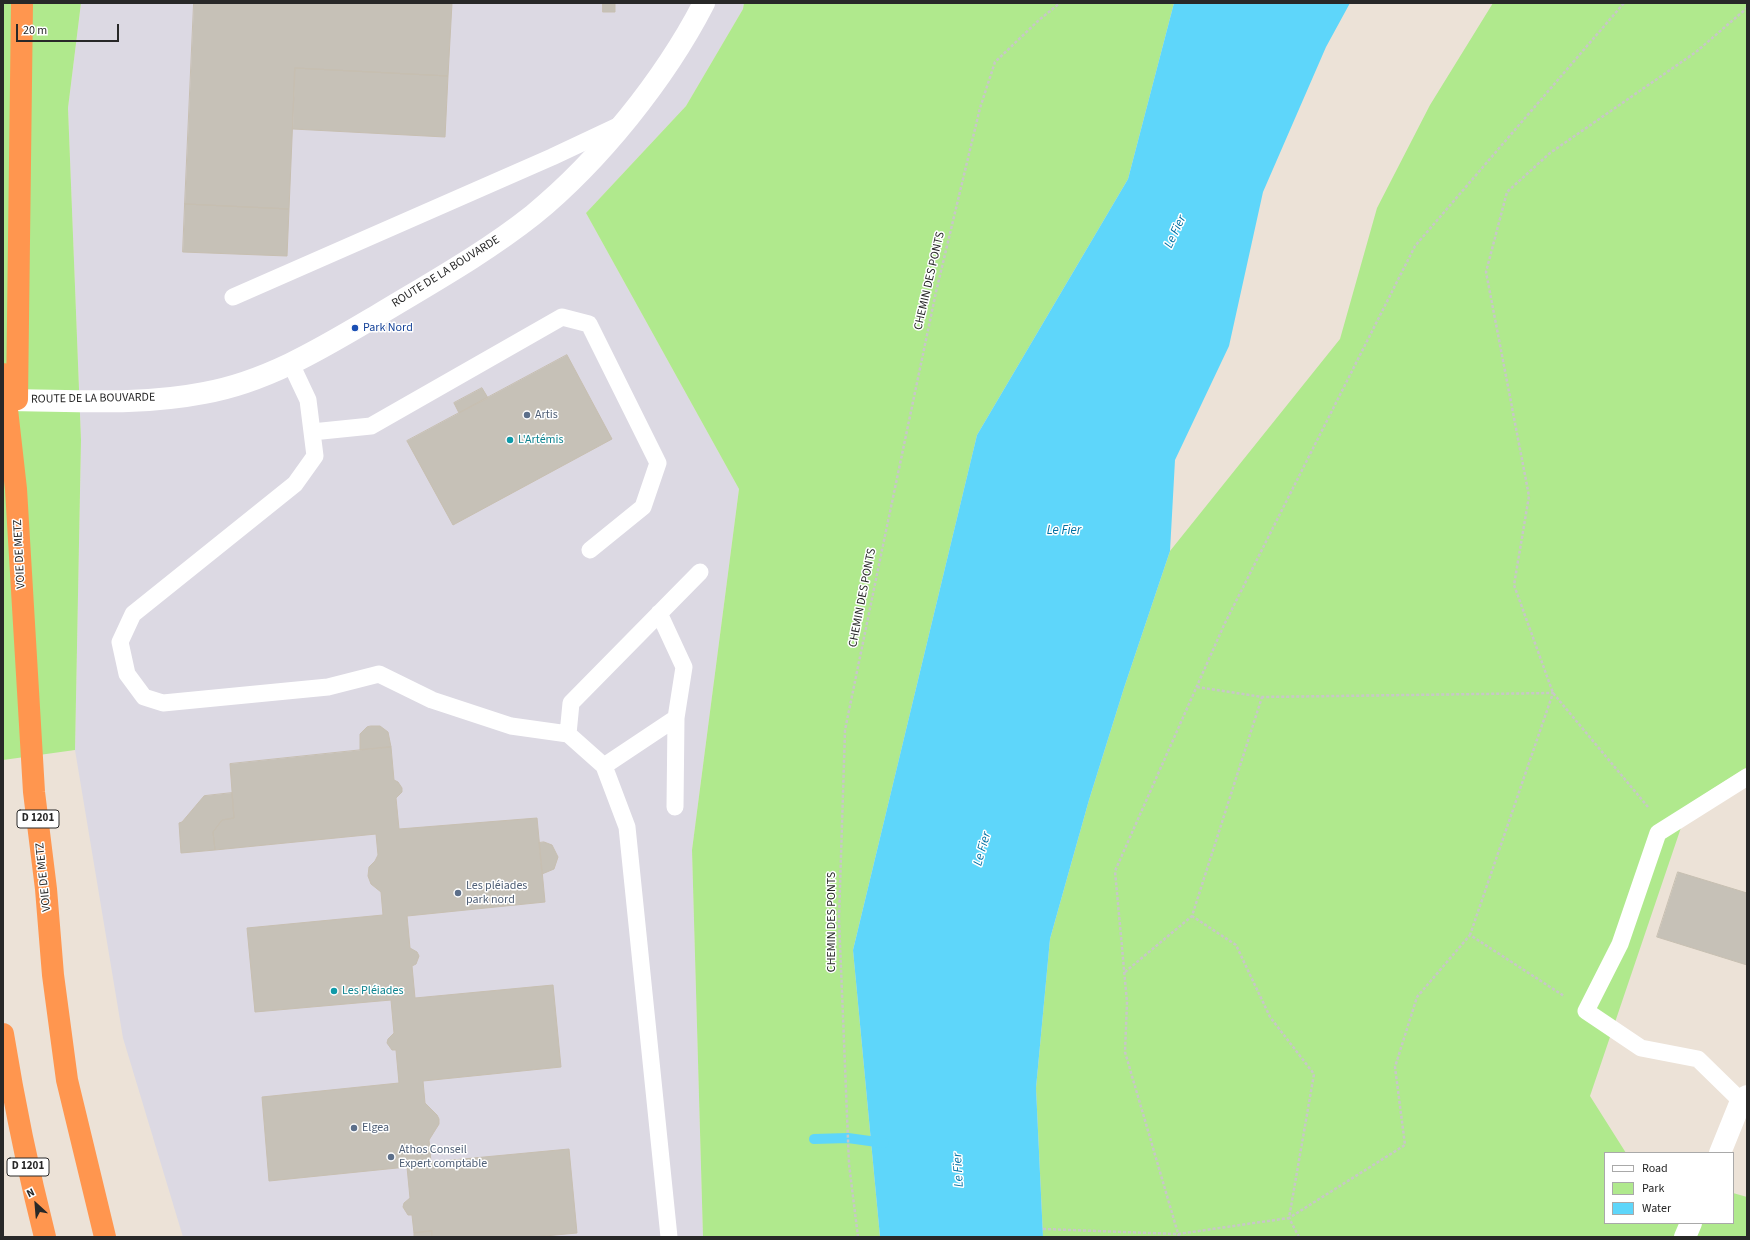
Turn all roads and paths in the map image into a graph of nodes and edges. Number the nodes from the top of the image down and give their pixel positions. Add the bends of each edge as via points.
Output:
1 (22, 3) edge
2 (704, 3) edge
3 (1060, 3) edge
4 (1624, 3) edge
5 (1747, 8) edge
6 (623, 123) junction
7 (233, 297) dead end
8 (291, 364) junction
9 (3, 374) edge
10 (3, 400) edge
11 (312, 432) junction
12 (16, 488) junction
13 (590, 550) dead end
14 (700, 572) dead end
15 (659, 613) junction
16 (1196, 686) junction
17 (1553, 693) junction
18 (1262, 697) junction
19 (676, 718) junction
20 (568, 734) junction
21 (604, 766) junction
22 (1747, 777) edge
23 (675, 807) dead end
24 (1666, 829) junction
25 (1192, 916) junction
26 (1470, 935) junction
27 (1124, 972) junction
28 (1586, 1011) junction
29 (3, 1034) edge
30 (3, 1060) edge
31 (13, 1096) junction
32 (1744, 1098) edge
33 (1720, 1152) edge
34 (1290, 1218) junction
35 (1691, 1224) edge
36 (1043, 1229) dead end
37 (1179, 1235) edge
38 (46, 1237) edge
39 (105, 1237) edge
40 (669, 1237) edge
41 (858, 1237) edge
42 (1299, 1237) edge
43 (1685, 1237) edge

1 - 12 highway, D 1201
2 - 6 street, ROUTE DE LA BOUVARDE via 665,70
3 - 41 path, CHEMIN DES PONTS via 995,62 980,108 933,308 845,730 839,919 849,1164
4 - 16 path via 1415,246 1224,625
5 - 17 path via 1696,52 1550,153 1507,192 1486,272 1530,496 1514,585
6 - 7 lane via 552,157
6 - 8 street, ROUTE DE LA BOUVARDE via 580,171 551,198 486,249
8 - 10 street, ROUTE DE LA BOUVARDE via 236,385 203,394 139,401
8 - 11 lane via 308,400
9 - 12 highway
11 - 13 lane via 371,426 562,317 589,324 658,463 643,507
11 - 20 lane via 315,456 295,484 133,614 120,642 127,674 144,697 163,704 328,687 379,674 432,700 511,726
12 - 39 highway, VOIE DE METZ / D 1201 via 34,792 53,975 67,1080
14 - 15 lane
15 - 19 lane via 684,667
15 - 20 lane via 571,703
16 - 18 path
16 - 27 path via 1115,871
17 - 18 path
17 - 24 path
17 - 26 path
18 - 25 path
19 - 21 lane
19 - 23 lane
20 - 21 lane
21 - 40 lane via 627,827
22 - 24 lane
24 - 28 lane via 1658,833 1620,944
25 - 27 path
25 - 34 path via 1236,945 1270,1017 1314,1074
26 - 28 path
26 - 34 path via 1417,997 1395,1067 1405,1145
27 - 37 path via 1127,1002 1125,1052
28 - 32 lane via 1641,1048 1698,1059
29 - 31 highway
30 - 31 highway, D 1201
31 - 38 highway, D 1201
32 - 33 street
34 - 37 path
34 - 42 path
35 - 43 street
36 - 37 path

